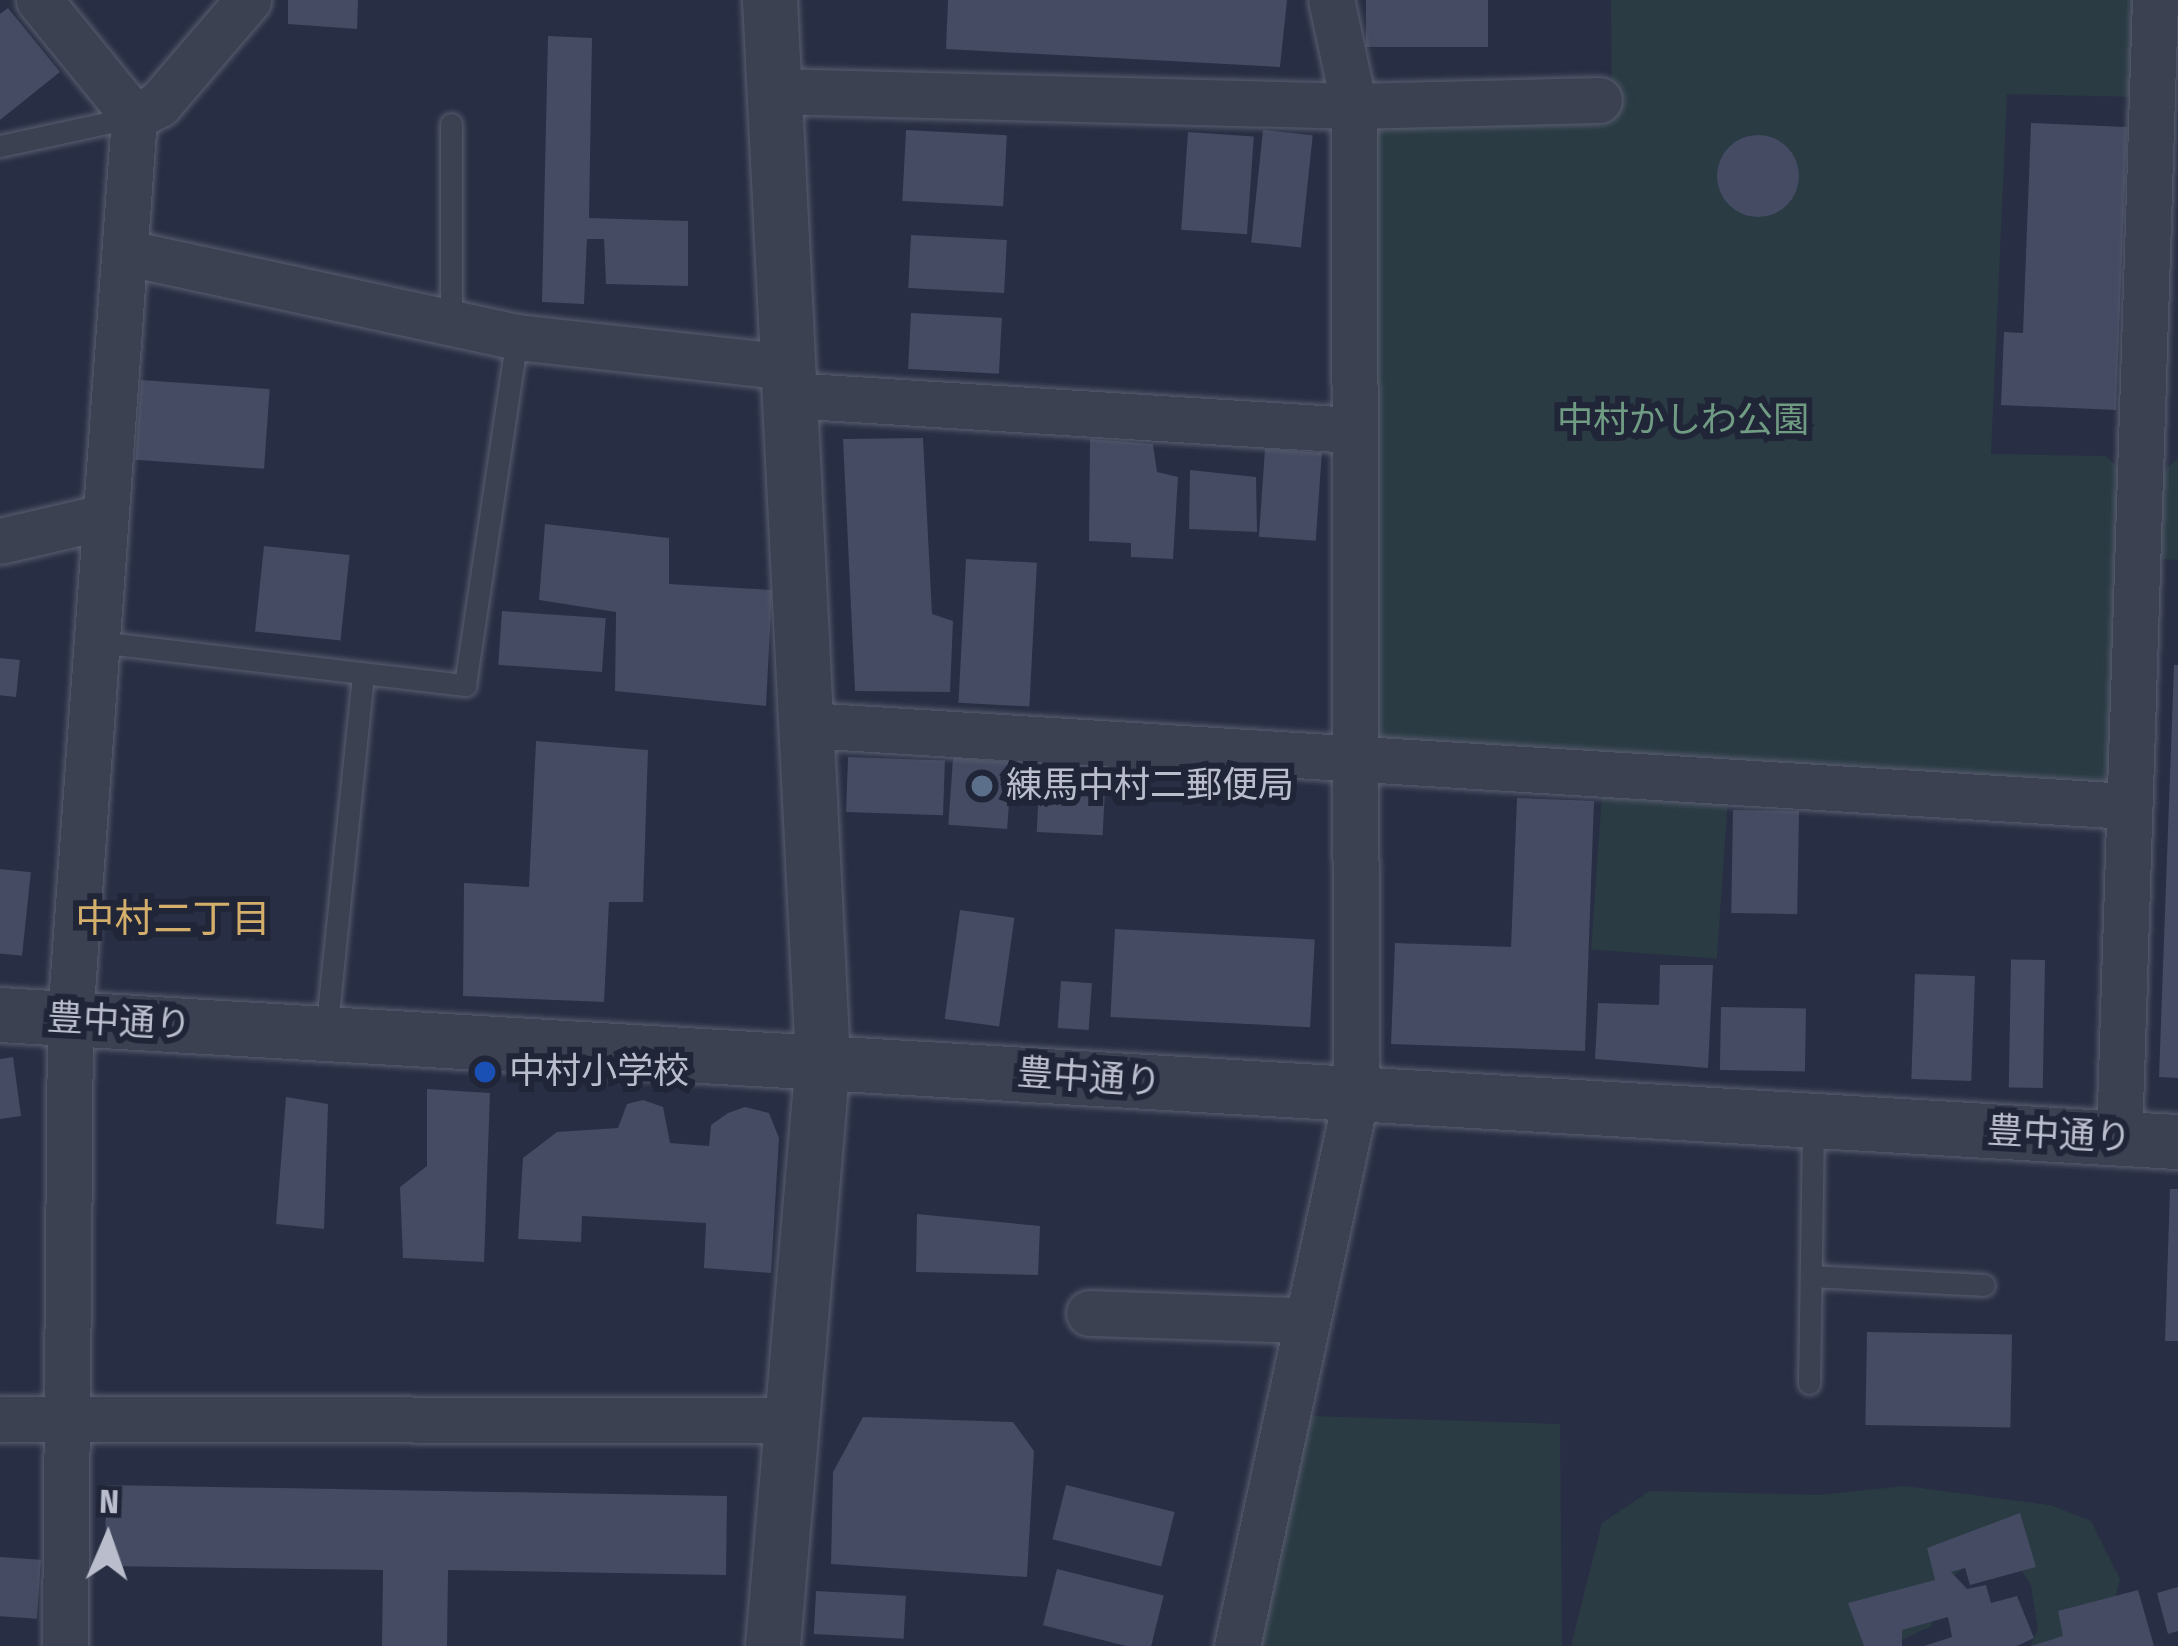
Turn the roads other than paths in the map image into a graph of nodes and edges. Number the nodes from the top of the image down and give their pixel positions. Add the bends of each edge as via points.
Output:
1 (39, 0) edge
2 (248, 0) edge
3 (770, 0) edge
4 (1331, 0) edge
5 (2155, 0) edge
6 (774, 91) junction
7 (1599, 100) dead end
8 (1354, 106) junction
9 (134, 117) junction
10 (451, 124) dead end
11 (0, 146) edge
12 (2163, 202) edge
13 (128, 253) junction
14 (451, 320) junction
15 (517, 337) junction
16 (788, 381) junction
17 (1353, 430) junction
18 (2159, 439) edge
19 (103, 517) junction
20 (0, 542) edge
21 (98, 642) junction
22 (362, 676) junction
23 (807, 725) junction
24 (1357, 762) junction
25 (2126, 806) junction
26 (0, 1015) edge
27 (70, 1019) junction
28 (326, 1034) junction
29 (823, 1060) junction
30 (1356, 1096) junction
31 (1813, 1122) junction
32 (2119, 1139) junction
33 (2178, 1142) edge
34 (1811, 1276) junction
35 (1984, 1286) dead end
36 (1089, 1313) dead end
37 (1304, 1320) junction
38 (1810, 1383) dead end
39 (0, 1419) edge
40 (793, 1420) junction
41 (68, 1422) junction
42 (64, 1646) edge
43 (773, 1646) edge
44 (1237, 1646) edge

1 - 9 street
2 - 9 street via 160,104
3 - 6 street
4 - 8 street
5 - 12 street
6 - 8 street
6 - 16 street
7 - 8 street
8 - 17 street
9 - 11 lane
9 - 13 street
10 - 14 lane
12 - 18 street
13 - 14 street
13 - 19 street
14 - 15 street
15 - 16 street
15 - 22 lane via 465,685
16 - 17 street
16 - 23 street
17 - 24 street
18 - 25 street
19 - 20 street
19 - 21 street
21 - 22 lane
21 - 27 street
22 - 28 lane
23 - 24 street
23 - 29 street
24 - 25 street
24 - 30 street
25 - 32 street
26 - 27 street, 豊中通り
27 - 28 street, 豊中通り
27 - 41 street
28 - 29 street, 豊中通り
29 - 30 street, 豊中通り
29 - 40 street
30 - 31 street, 豊中通り
30 - 37 street
31 - 32 street, 豊中通り
31 - 34 lane
32 - 33 street, 豊中通り
34 - 35 lane
34 - 38 lane
36 - 37 street
37 - 44 street
39 - 41 street
40 - 41 street via 493,1414
40 - 43 street
41 - 42 street

